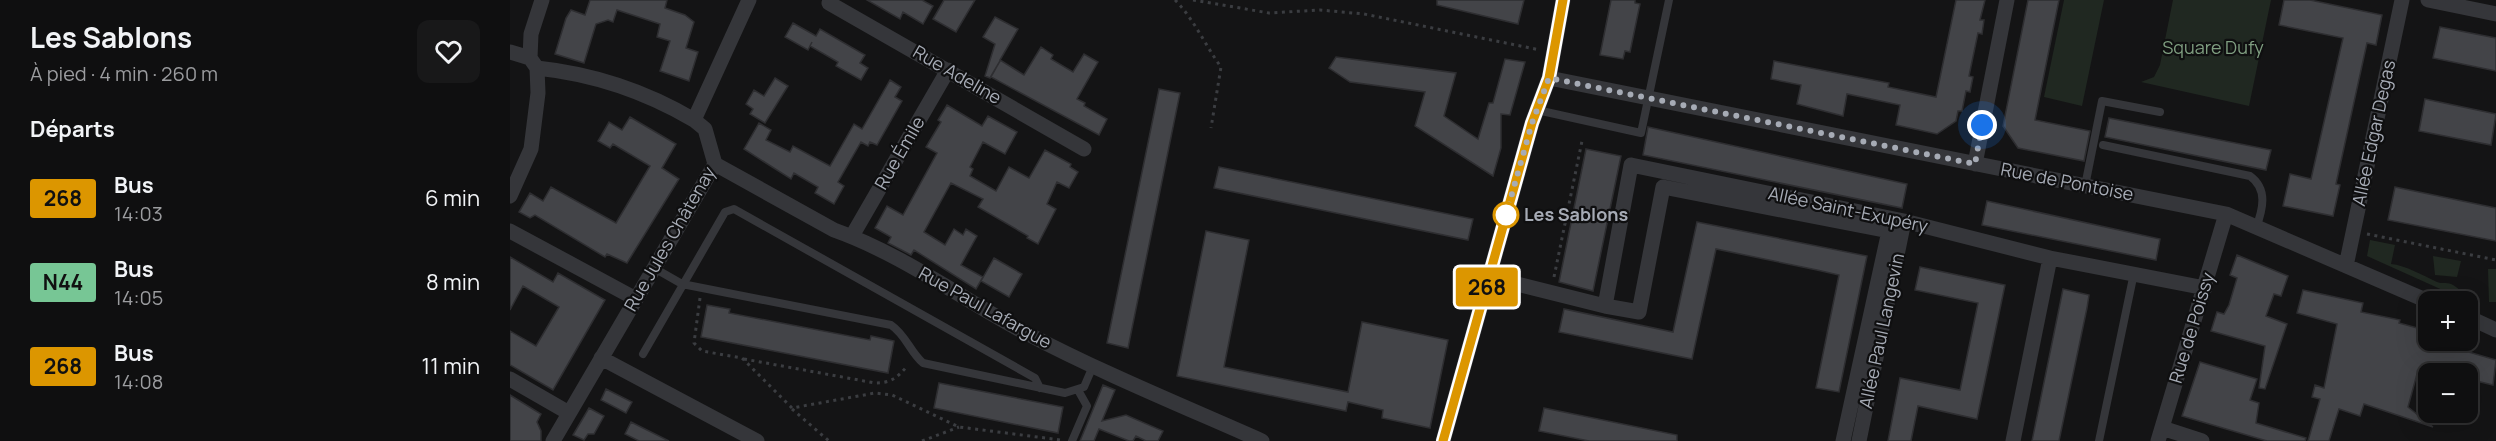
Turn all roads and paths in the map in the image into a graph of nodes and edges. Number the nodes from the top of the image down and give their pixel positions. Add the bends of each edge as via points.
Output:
1 (542, 0) edge
2 (749, 0) edge
3 (1175, 0) edge
4 (1193, 0) edge
5 (1563, 0) edge
6 (1669, 0) edge
7 (2007, 0) edge
8 (2402, 0) edge
9 (2428, 0) edge
10 (829, 3) dead end
11 (2496, 14) edge
12 (510, 52) edge
13 (533, 63) junction
14 (1551, 66) junction
15 (948, 70) junction
16 (1648, 98) junction
17 (1537, 110) junction
18 (2160, 112) dead end
19 (694, 120) junction
20 (1211, 128) dead end
21 (1582, 141) dead end
22 (2103, 145) dead end
23 (1084, 149) dead end
24 (716, 164) junction
25 (1975, 164) junction
26 (2085, 186) junction
27 (510, 196) edge
28 (2226, 214) junction
29 (1904, 220) junction
30 (2256, 228) junction
31 (510, 231) edge
32 (1889, 231) joint
33 (2354, 231) junction
34 (852, 236) junction
35 (2050, 258) junction
36 (2496, 260) edge
37 (2346, 266) junction
38 (654, 268) junction
39 (2134, 273) junction
40 (1490, 277) junction
41 (1553, 278) dead end
42 (682, 284) junction
43 (702, 288) junction
44 (2205, 288) junction
45 (2418, 297) edge
46 (636, 299) junction
47 (1605, 306) junction
48 (2478, 322) edge
49 (2496, 330) edge
50 (643, 354) dead end
51 (915, 356) junction
52 (601, 358) junction
53 (742, 358) junction
54 (1094, 365) junction
55 (510, 379) edge
56 (875, 383) junction
57 (1040, 388) junction
58 (1078, 390) junction
59 (875, 393) junction
60 (792, 408) junction
61 (569, 413) junction
62 (959, 427) junction
63 (2160, 434) edge
64 (553, 441) edge
65 (757, 441) edge
66 (829, 441) edge
67 (922, 441) edge
68 (1070, 441) edge
69 (1262, 441) edge
70 (1443, 441) edge
71 (1843, 441) edge
72 (1859, 441) edge
73 (2013, 441) edge
74 (2099, 441) edge
75 (2202, 441) edge

1 - 13 street via 531,34
2 - 19 street
3 - 20 path via 1221,67
4 - 14 path via 1269,13 1320,10 1364,14
5 - 14 street
6 - 16 lane
7 - 25 street
8 - 33 street, Allée Edgar Degas
9 - 11 street
10 - 15 street, Rue Adeline
12 - 13 street
13 - 19 street via 621,85
13 - 27 street via 538,93 531,149
14 - 16 street, Rue de Pontoise
14 - 17 street
15 - 23 street, Rue Adeline
15 - 34 street, Rue Émile
16 - 17 lane via 1641,133
16 - 25 street, Rue de Pontoise
17 - 40 street
18 - 26 lane via 2102,101
19 - 24 street, Rue Jules Châtenay via 705,129
21 - 41 path
22 - 30 lane via 2250,176 2262,193 2263,210
24 - 34 street, Rue Paul Lafargue via 834,230
24 - 38 street, Rue Jules Châtenay
25 - 26 street, Rue de Pontoise
26 - 28 street, Rue de Pontoise
28 - 30 street, Rue de Pontoise
28 - 44 street, Rue de Poissy
29 - 35 street, Allée Saint-Exupéry
29 - 47 street, Allée Saint-Exupéry via 1631,165
29 - 72 street, Allée Paul Langevin
30 - 37 street, Rue de Pontoise
31 - 46 street
32 - 47 street, Allée Saint-Exupéry via 1663,187 1639,312
32 - 71 street, Allée Paul Langevin
33 - 36 path
33 - 37 street, Allée Edgar Degas
34 - 54 street, Rue Paul Lafargue via 1026,333
35 - 39 street, Allée Saint-Exupéry
35 - 73 street
37 - 45 street, Rue de Pontoise
38 - 42 lane
38 - 46 street, Rue Jules Châtenay
39 - 44 street, Allée Saint-Exupéry
39 - 74 lane
40 - 47 street, Allée Saint-Exupéry
40 - 70 street
42 - 43 lane
42 - 50 lane
42 - 57 lane via 725,212 734,209 1035,378
43 - 51 lane via 891,325 901,332
43 - 53 path via 694,343 702,351
44 - 63 street, Rue de Poissy
46 - 52 street, Rue Jules Châtenay
48 - 49 street
51 - 56 path via 898,377 888,383
51 - 57 lane via 924,363
52 - 61 street, Rue Jules Châtenay
52 - 65 street
53 - 56 path
53 - 60 path
54 - 58 lane via 1084,387
54 - 69 street, Rue Paul Lafargue
55 - 61 street
56 - 59 path
57 - 58 lane via 1065,393
58 - 68 lane via 1087,406
59 - 60 path
59 - 62 path via 892,395
60 - 66 path
61 - 64 street, Rue Jules Châtenay
62 - 67 path
62 - 68 path
63 - 75 street

